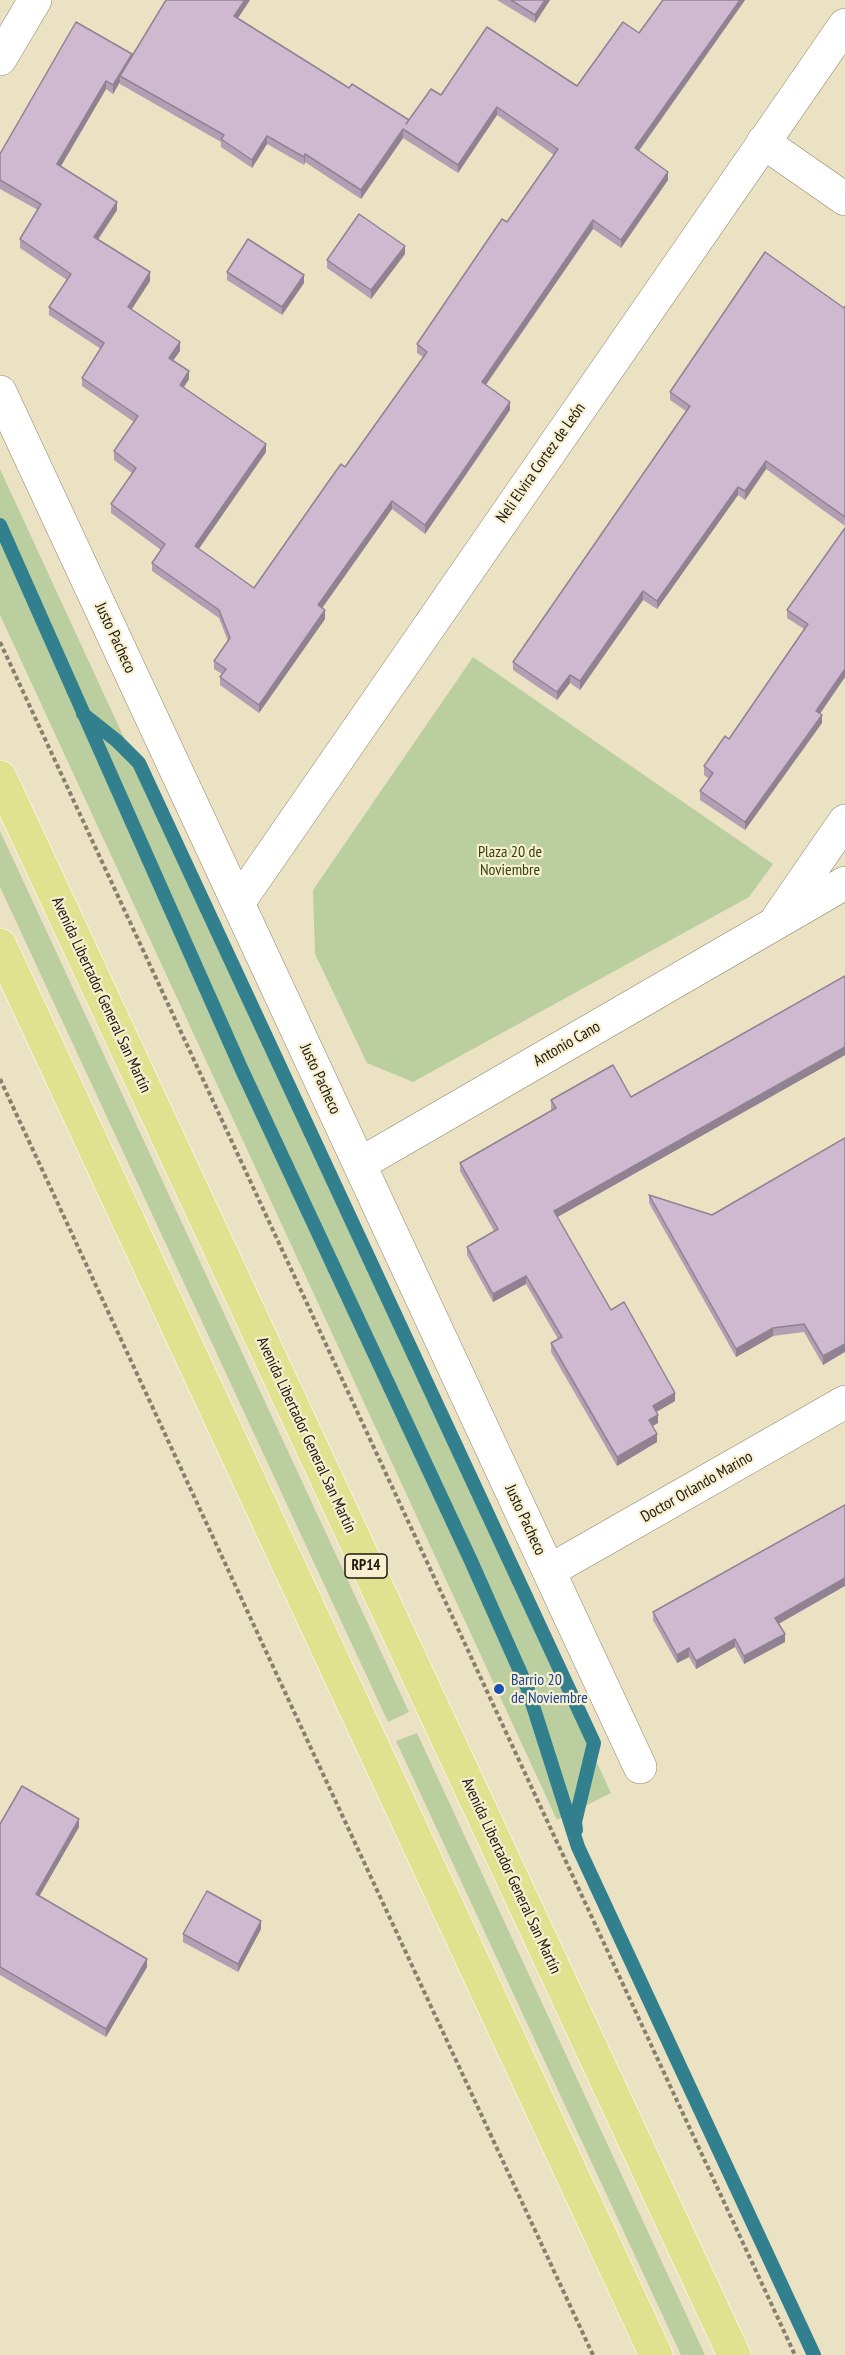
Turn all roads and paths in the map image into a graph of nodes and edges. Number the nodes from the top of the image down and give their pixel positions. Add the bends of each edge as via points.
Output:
1 (35, 0) edge
2 (845, 25) edge
3 (0, 59) edge
4 (763, 142) junction
5 (845, 199) edge
6 (0, 392) edge
7 (0, 642) edge
8 (0, 777) edge
9 (845, 821) edge
10 (845, 883) edge
11 (238, 903) junction
12 (773, 925) junction
13 (0, 945) edge
14 (0, 1079) edge
15 (360, 1164) junction
16 (845, 1402) edge
17 (549, 1571) junction
18 (640, 1767) dead end
19 (592, 2355) edge
20 (656, 2355) edge
21 (734, 2355) edge
22 (795, 2355) edge

1 - 3 street
2 - 4 street, Neli Elvira Cortez de León
4 - 5 street
4 - 11 street, Neli Elvira Cortez de León
6 - 11 street, Justo Pacheco
7 - 22 path
8 - 21 main road, Avenida Libertador General San Martín / RP14
9 - 12 street, Antonio Cano
10 - 12 street, Antonio Cano
11 - 15 street, Justo Pacheco
12 - 15 street, Antonio Cano
13 - 20 main road
14 - 19 path
15 - 17 street, Justo Pacheco
16 - 17 street, Doctor Orlando Marino
17 - 18 street, Justo Pacheco

